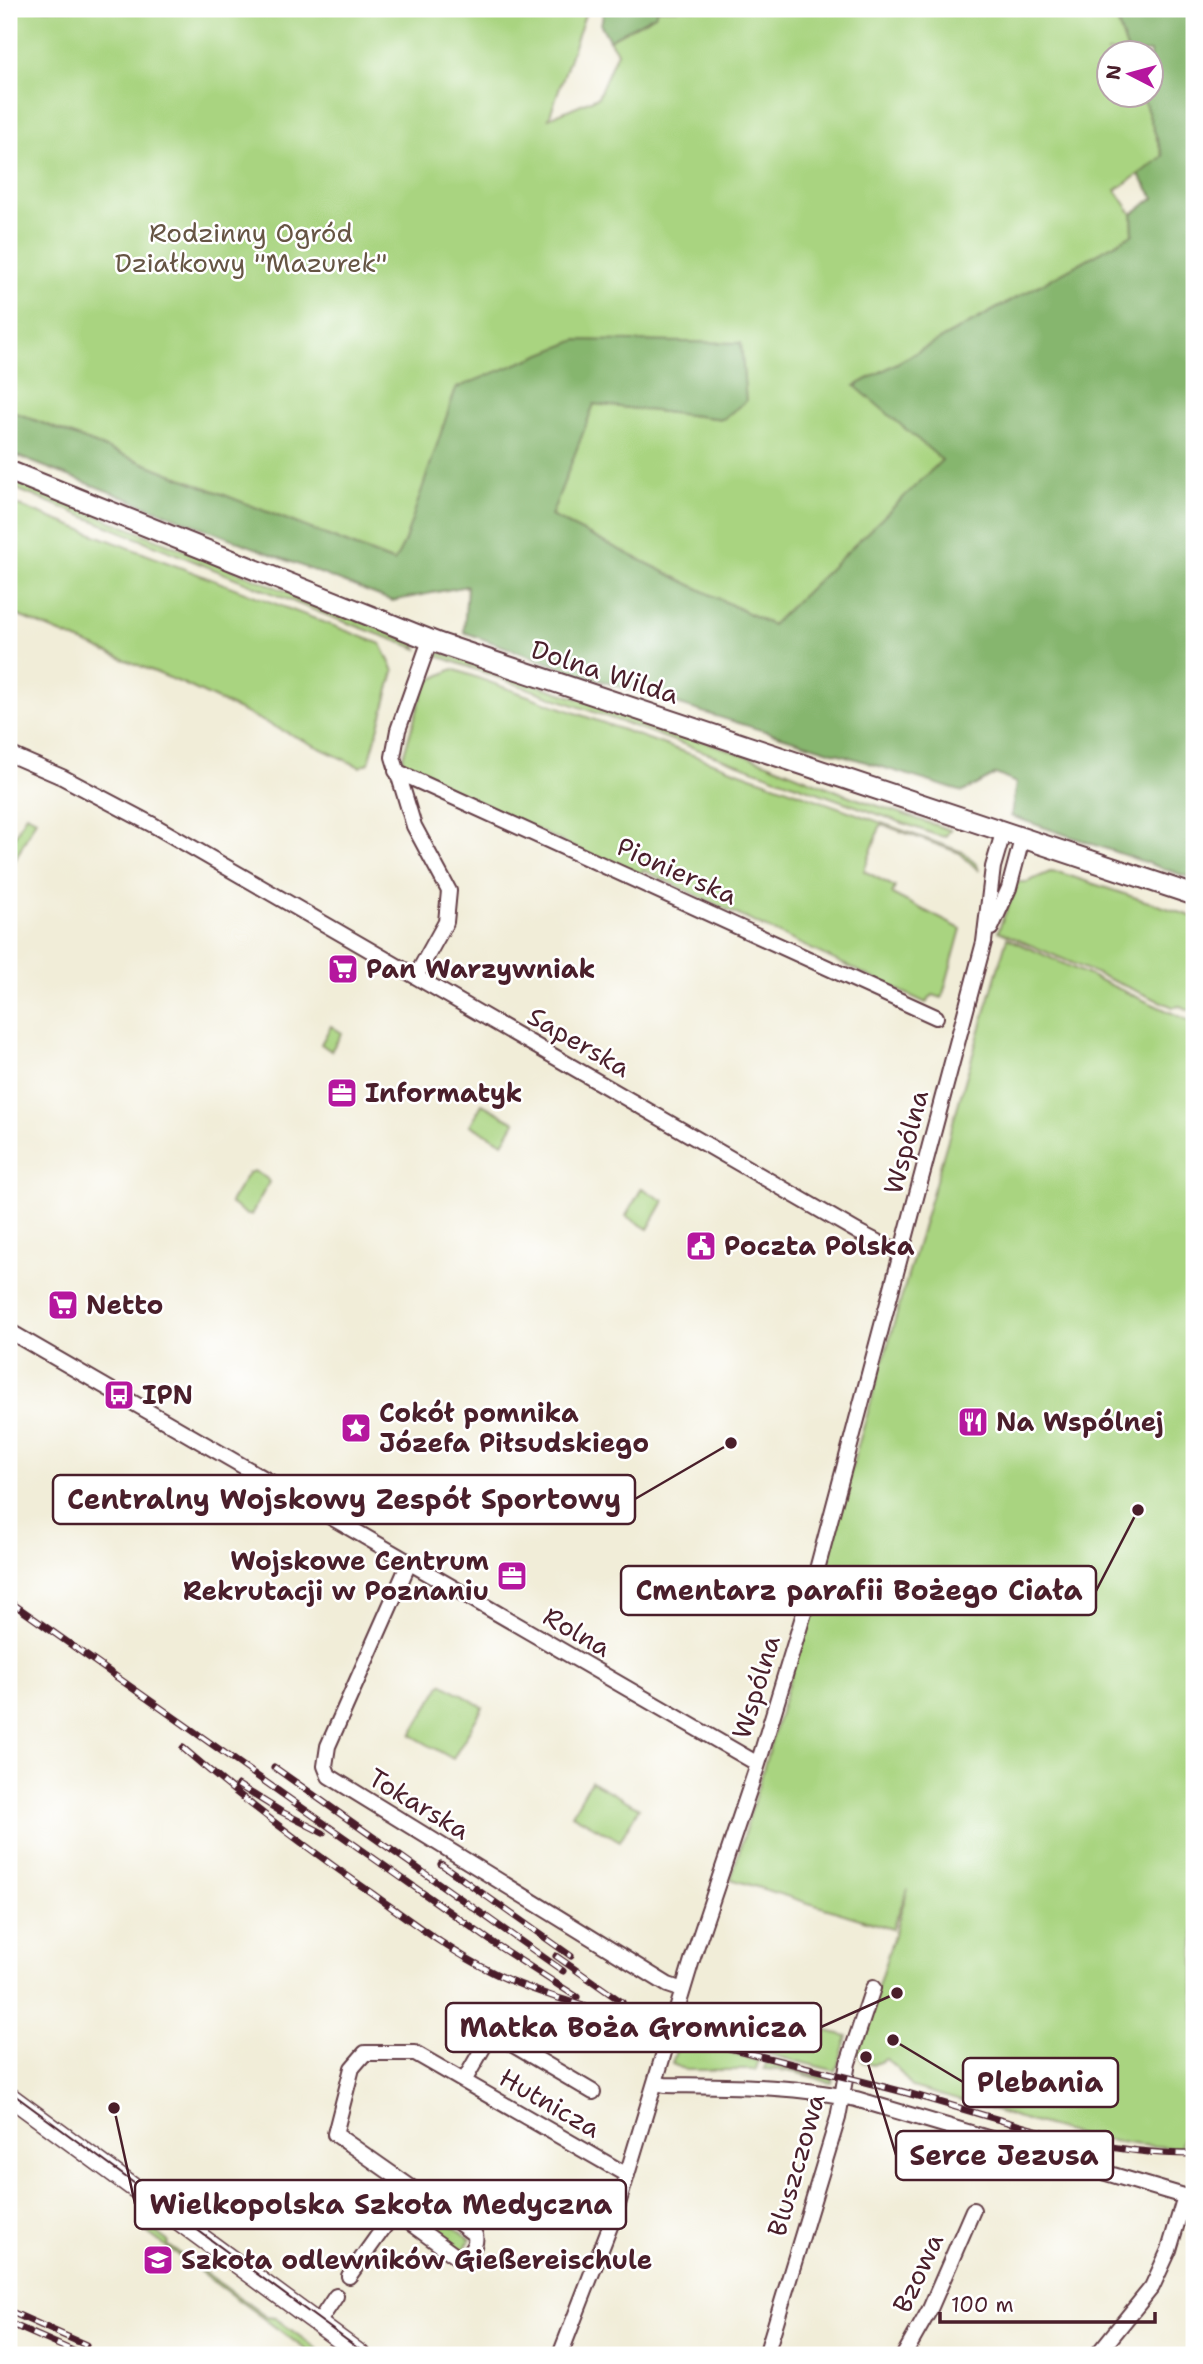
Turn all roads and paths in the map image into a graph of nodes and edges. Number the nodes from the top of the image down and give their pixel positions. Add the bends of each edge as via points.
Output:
1 (9, 471) edge
2 (430, 640) junction
3 (9, 754) edge
4 (396, 771) junction
5 (1013, 836) junction
6 (1194, 895) edge
7 (416, 976) junction
8 (936, 1017) dead end
9 (903, 1251) junction
10 (9, 1331) edge
11 (409, 1563) junction
12 (758, 1763) junction
13 (873, 1988) dead end
14 (683, 1990) junction
15 (464, 2081) junction
16 (655, 2082) junction
17 (593, 2092) dead end
18 (9, 2096) edge
19 (841, 2096) junction
20 (627, 2175) junction
21 (412, 2188) junction
22 (1190, 2197) edge
23 (973, 2210) dead end
24 (395, 2212) junction
25 (349, 2276) dead end
26 (336, 2296) dead end
27 (318, 2323) junction
28 (361, 2355) edge
29 (559, 2355) edge
30 (766, 2355) edge
31 (904, 2355) edge
32 (1097, 2355) edge

1 - 2 main road, Dolna Wilda
2 - 4 street via 398,730 393,757
2 - 5 main road, Dolna Wilda
3 - 7 street, Saperska via 155,826
4 - 7 street via 414,826 449,891 446,922
4 - 8 street, Pionierska
5 - 6 main road, Dolna Wilda
5 - 9 street, Wspólna via 993,867 984,942
7 - 9 street, Saperska via 867,1237
9 - 12 street, Wspólna via 833,1514
10 - 11 street, Rolna
11 - 12 street, Rolna
11 - 14 street, Tokarska via 328,1746 325,1766 329,1776
12 - 14 street, Wspólna
13 - 19 street, Bluszczowa
14 - 16 street, Wspólna
15 - 17 street via 488,2039 498,2036
15 - 20 street, Hutnicza
15 - 21 street, Hutnicza via 415,2053 365,2053 352,2068 335,2134
16 - 19 street via 768,2086
16 - 20 street, Wspólna
18 - 27 street
19 - 22 street
19 - 30 street, Bluszczowa
20 - 29 street, Wspólna via 606,2242
21 - 24 street
21 - 24 street via 475,2235 472,2250 457,2257
22 - 32 street via 1152,2287
23 - 31 street, Bzowa via 930,2309
24 - 25 street
26 - 27 street
27 - 28 street

